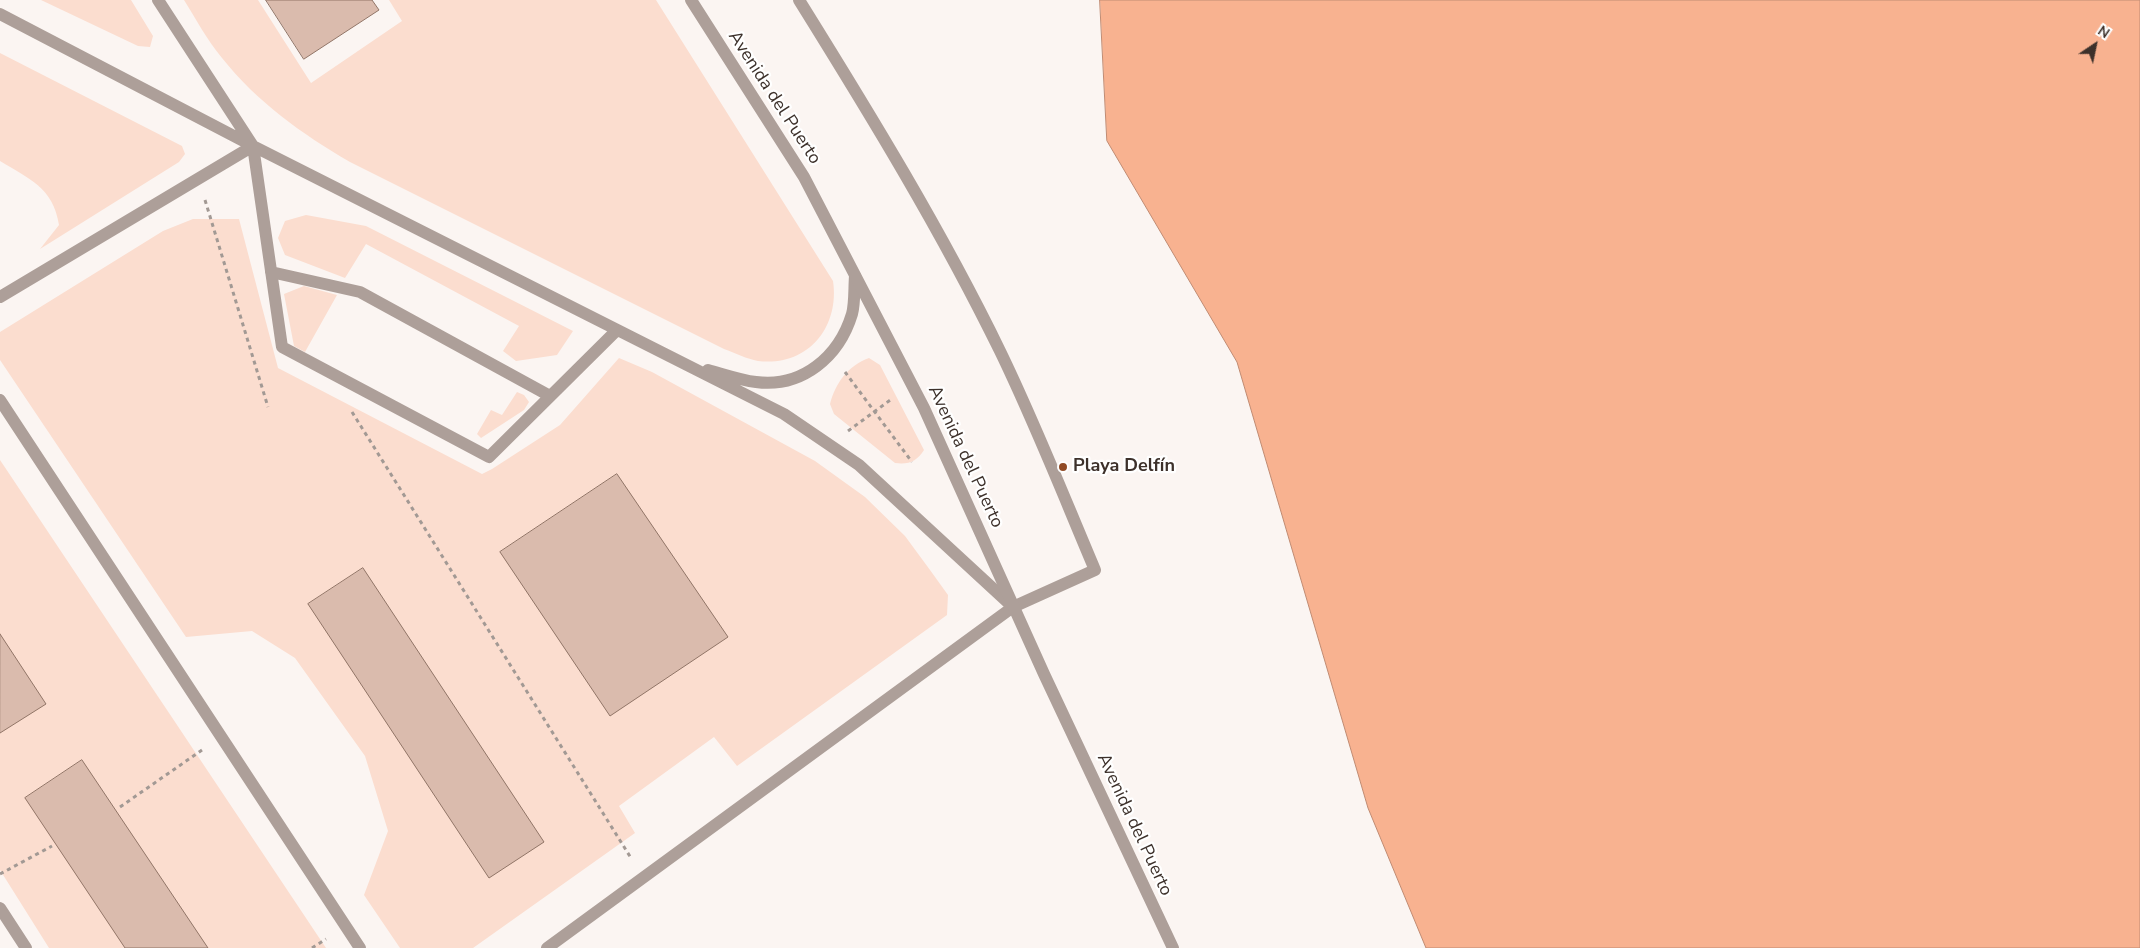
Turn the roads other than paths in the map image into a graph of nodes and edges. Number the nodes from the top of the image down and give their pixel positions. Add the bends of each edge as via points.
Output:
1 (158, 0) edge
2 (691, 0) edge
3 (799, 0) edge
4 (0, 14) edge
5 (253, 146) junction
6 (271, 272) junction
7 (855, 276) junction
8 (0, 297) edge
9 (617, 330) junction
10 (677, 361) junction
11 (550, 396) junction
12 (0, 400) edge
13 (1014, 606) junction
14 (0, 908) edge
15 (26, 948) edge
16 (360, 948) edge
17 (547, 948) edge
18 (1173, 948) edge

1 - 5 street
2 - 7 street, Avenida del Puerto via 804,177
3 - 13 street via 940,239 1000,352 1096,570
4 - 5 street
5 - 6 street
5 - 8 street
5 - 9 street
6 - 11 street via 360,292
6 - 11 street via 282,347 489,457
7 - 10 street via 853,312 843,338 832,354 804,376 779,382 756,382
7 - 13 street, Avenida del Puerto via 924,408
9 - 10 street
9 - 11 street
10 - 13 street via 784,414 859,465
12 - 16 street
13 - 17 street
13 - 18 street, Avenida del Puerto
14 - 15 street

